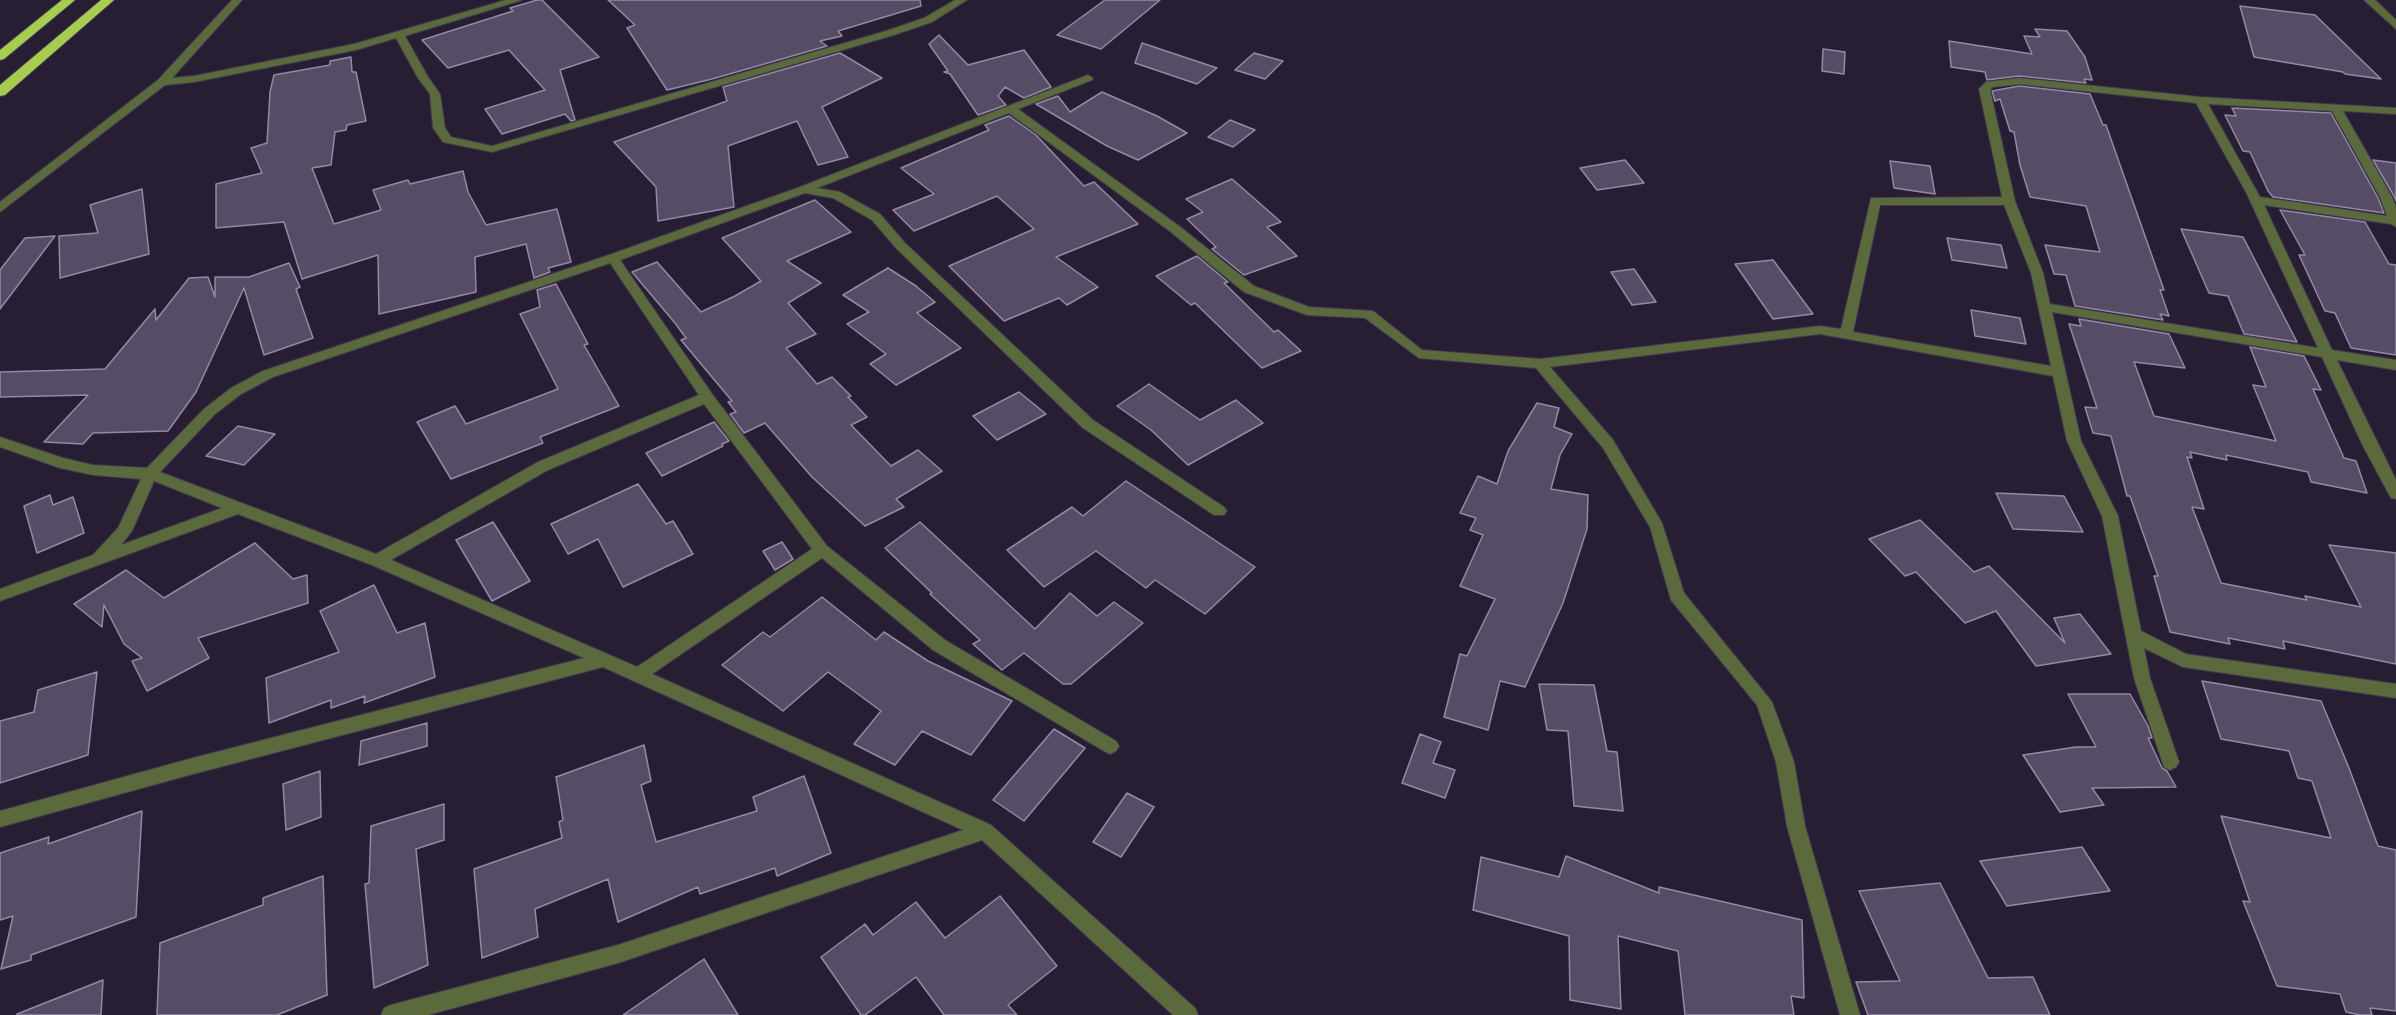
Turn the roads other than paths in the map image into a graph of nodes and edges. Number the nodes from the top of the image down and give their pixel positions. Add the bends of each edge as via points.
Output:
1 (69, 0) edge
2 (108, 0) edge
3 (237, 0) edge
4 (517, 0) edge
5 (962, 0) edge
6 (2369, 0) edge
7 (2396, 26) edge
8 (399, 34) junction
9 (0, 56) edge
10 (1088, 78) dead end
11 (162, 82) junction
12 (0, 92) edge
13 (2200, 100) junction
14 (2335, 107) junction
15 (1009, 108) junction
16 (2396, 111) edge
17 (804, 189) junction
18 (2255, 200) junction
19 (2009, 201) junction
20 (0, 208) edge
21 (2396, 222) edge
22 (613, 258) junction
23 (2045, 307) junction
24 (1846, 335) junction
25 (2327, 353) junction
26 (1540, 364) junction
27 (2396, 365) edge
28 (2058, 372) junction
29 (706, 397) junction
30 (0, 442) edge
31 (150, 474) junction
32 (2396, 494) edge
33 (240, 507) junction
34 (1219, 511) dead end
35 (822, 550) junction
36 (99, 558) junction
37 (377, 561) junction
38 (0, 595) edge
39 (2134, 634) junction
40 (604, 660) junction
41 (638, 675) junction
42 (2396, 691) edge
43 (1110, 746) dead end
44 (2170, 762) dead end
45 (0, 819) edge
46 (985, 831) junction
47 (390, 1015) edge
48 (1188, 1015) edge
49 (1850, 1015) edge

1 - 9 highway
2 - 12 highway
3 - 11 street
4 - 8 street
5 - 8 street via 928,20 890,33 492,149 447,140 439,128 435,94
6 - 7 street
8 - 11 street via 356,47
10 - 15 street
11 - 20 street
13 - 14 street
13 - 18 street
13 - 19 street via 2019,81 1990,84 1984,89
14 - 16 street
14 - 21 street
15 - 17 street
15 - 26 street via 1175,229 1249,289 1307,311 1368,314 1419,354
17 - 22 street
17 - 34 street via 836,195 876,217 901,246 1088,424
18 - 21 street
18 - 25 street
19 - 23 street via 2037,273
19 - 24 street via 1875,201
22 - 29 street
22 - 31 street via 268,374 236,390 209,412
23 - 25 street
23 - 28 street
24 - 26 street via 1820,330
24 - 28 street
25 - 27 street
25 - 32 street
26 - 49 street via 1619,462 1657,527 1677,596 1764,702 1785,762 1796,826
28 - 39 street via 2074,441 2110,516
29 - 35 street
29 - 37 street via 543,466
30 - 31 street via 60,463
31 - 33 street
31 - 36 street via 124,531
33 - 36 street
33 - 37 street
35 - 41 street
35 - 43 street via 939,645
36 - 38 street
37 - 40 street
39 - 42 street via 2183,660
39 - 44 street via 2142,678
40 - 41 street
40 - 45 street
41 - 46 street
46 - 47 street via 618,954
46 - 48 street

